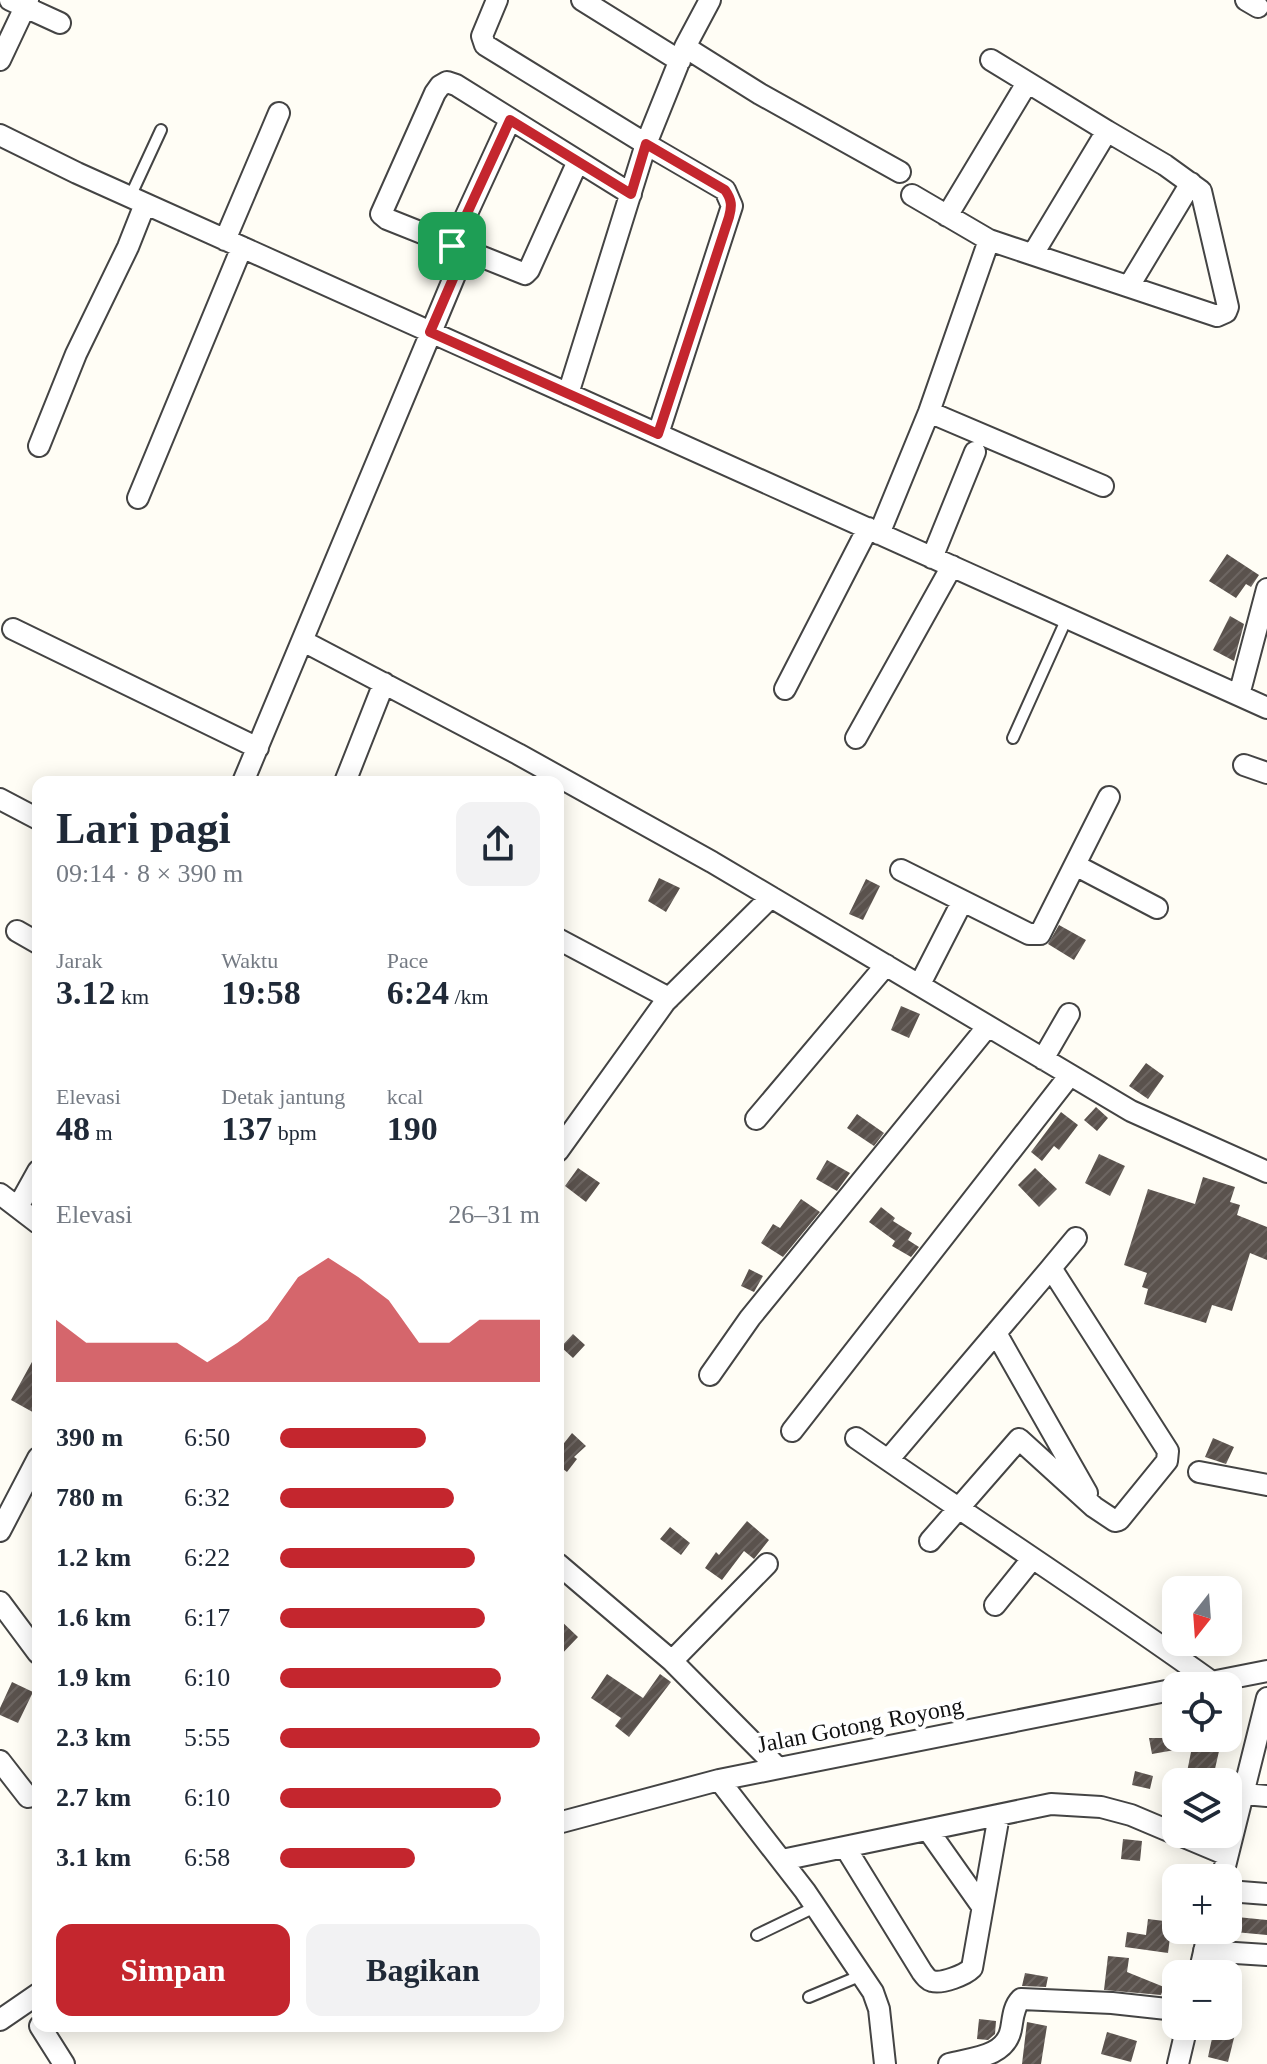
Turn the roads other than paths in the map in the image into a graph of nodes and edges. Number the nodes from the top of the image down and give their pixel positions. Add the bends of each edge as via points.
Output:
1 (497, 0) edge
2 (582, 0) edge
3 (710, 0) edge
4 (21, 2) edge
5 (60, 23) dead end
6 (682, 54) junction
7 (0, 60) edge
8 (991, 60) dead end
9 (1027, 83) junction
10 (279, 113) dead end
11 (510, 120) junction
12 (161, 130) dead end
13 (1107, 131) junction
14 (0, 135) edge
15 (646, 144) junction
16 (578, 161) junction
17 (900, 172) dead end
18 (1191, 183) junction
19 (631, 194) junction
20 (912, 195) dead end
21 (137, 201) junction
22 (947, 216) junction
23 (989, 240) junction
24 (233, 244) junction
25 (459, 248) junction
26 (1033, 254) junction
27 (1129, 286) junction
28 (430, 332) junction
29 (568, 394) junction
30 (929, 412) junction
31 (658, 434) junction
32 (39, 446) dead end
33 (975, 452) dead end
34 (1103, 486) dead end
35 (138, 498) dead end
36 (874, 531) junction
37 (932, 558) junction
38 (952, 566) junction
39 (1267, 589) edge
40 (1067, 618) junction
41 (13, 629) dead end
42 (303, 641) junction
43 (384, 683) junction
44 (785, 689) dead end
45 (1239, 695) junction
46 (1267, 708) edge
47 (856, 738) dead end
48 (1013, 738) dead end
49 (258, 748) junction
50 (1244, 765) dead end
51 (1267, 773) edge
52 (246, 776) edge
53 (347, 776) edge
54 (557, 776) edge
55 (564, 780) edge
56 (1109, 797) dead end
57 (0, 799) edge
58 (32, 816) edge
59 (1075, 865) junction
60 (901, 870) dead end
61 (771, 897) junction
62 (962, 902) junction
63 (1157, 908) dead end
64 (17, 931) dead end
65 (32, 940) edge
66 (564, 942) edge
67 (886, 965) junction
68 (920, 984) junction
69 (669, 998) junction
70 (1069, 1014) dead end
71 (988, 1026) junction
72 (1043, 1059) junction
73 (1070, 1075) junction
74 (756, 1119) dead end
75 (564, 1143) edge
76 (1267, 1172) edge
77 (32, 1182) edge
78 (0, 1194) edge
79 (18, 1207) junction
80 (32, 1218) edge
81 (1076, 1238) dead end
82 (1051, 1268) junction
83 (996, 1333) junction
84 (710, 1375) dead end
85 (1042, 1413) junction
86 (792, 1431) dead end
87 (856, 1438) dead end
88 (1019, 1439) junction
89 (888, 1460) junction
90 (32, 1470) edge
91 (1199, 1472) dead end
92 (1267, 1485) edge
93 (1094, 1507) junction
94 (957, 1508) junction
95 (0, 1531) edge
96 (930, 1541) dead end
97 (1032, 1559) junction
98 (767, 1564) dead end
99 (564, 1569) edge
100 (0, 1602) edge
101 (995, 1605) dead end
102 (32, 1645) edge
103 (672, 1661) junction
104 (1267, 1671) edge
105 (1198, 1672) edge
106 (1242, 1676) edge
107 (1162, 1692) edge
108 (1267, 1698) edge
109 (0, 1761) edge
110 (778, 1768) junction
111 (719, 1780) junction
112 (1244, 1794) junction
113 (1267, 1796) edge
114 (28, 1797) dead end
115 (999, 1815) junction
116 (564, 1821) edge
117 (1162, 1828) edge
118 (928, 1830) junction
119 (845, 1847) junction
120 (1210, 1848) edge
121 (1227, 1855) junction
122 (782, 1860) junction
123 (1225, 1864) edge
124 (1242, 1892) edge
125 (1267, 1894) edge
126 (981, 1905) junction
127 (815, 1907) junction
128 (757, 1935) dead end
129 (1206, 1944) edge
130 (1204, 1951) junction
131 (1267, 1955) edge
132 (1202, 1960) edge
133 (862, 1975) junction
134 (809, 1997) dead end
135 (32, 1999) edge
136 (1162, 2008) edge
137 (0, 2020) edge
138 (44, 2032) edge
139 (1184, 2040) edge
140 (64, 2064) edge
141 (885, 2064) edge
142 (949, 2064) edge
143 (1178, 2064) edge
144 (1190, 2064) edge

1 - 15 street via 482,36 485,45
2 - 6 street
3 - 6 street
4 - 5 street
4 - 7 street
6 - 15 street
6 - 17 street
8 - 9 street
9 - 13 street
9 - 22 street
10 - 24 street
11 - 16 street
11 - 25 street
11 - 25 street via 456,85 440,86 381,210 387,219
12 - 21 lane
13 - 18 street
13 - 26 street
14 - 21 street
15 - 19 street
15 - 31 street via 725,190 732,206
16 - 19 street
16 - 25 street via 525,274
18 - 27 street
18 - 27 street via 1203,197 1226,312 1217,316
19 - 29 street
20 - 22 street
21 - 24 street
21 - 32 street via 128,247
22 - 23 street
23 - 26 street
23 - 30 street
24 - 28 street
24 - 35 street
25 - 28 street
26 - 27 street
28 - 29 street
28 - 42 street
29 - 31 street
30 - 34 street
30 - 36 street
31 - 36 street
33 - 37 street
36 - 37 street
36 - 44 street
37 - 38 street
38 - 40 street
38 - 47 street
39 - 45 street
40 - 45 street
40 - 48 lane
41 - 49 street
42 - 43 street
42 - 49 street
43 - 53 street
43 - 54 street
45 - 46 street
49 - 52 street
50 - 51 street
55 - 61 street
56 - 59 street
57 - 58 street
59 - 62 street via 1040,934 1029,934
59 - 63 street
60 - 62 street
61 - 67 street
61 - 69 street
62 - 68 street
64 - 65 street
66 - 69 street
67 - 68 street
67 - 74 street
68 - 71 street
69 - 75 street
70 - 72 street
71 - 72 street
71 - 84 street via 750,1318
72 - 73 street
73 - 76 street via 1131,1111
73 - 86 street
77 - 79 street
78 - 79 street
79 - 80 street
81 - 82 street
82 - 83 street
82 - 93 street via 1168,1451 1164,1466 1119,1520
83 - 85 street
83 - 89 street
85 - 88 street
85 - 93 street
87 - 89 street
88 - 93 street
88 - 94 street
89 - 94 street
90 - 95 street
91 - 92 street
94 - 96 street
94 - 97 street
97 - 101 street
97 - 105 street
98 - 103 street
99 - 103 street
100 - 102 street
103 - 110 street
104 - 106 street
107 - 110 street, Jalan Gotong Royong
108 - 112 street
109 - 114 street
110 - 111 street, Jalan Gotong Royong
111 - 116 street, Jalan Gotong Royong
111 - 122 street
112 - 113 street
112 - 121 street
115 - 117 street via 1051,1804 1101,1807
115 - 118 street
115 - 126 street
118 - 119 street
118 - 126 street
119 - 122 street
119 - 126 street via 931,1981 970,1971
120 - 121 street
121 - 123 street
122 - 127 street
124 - 125 street
127 - 128 lane
127 - 133 street
129 - 130 street
130 - 131 street
130 - 132 street
133 - 134 lane
133 - 141 street via 879,2009
135 - 137 street
136 - 142 street via 1021,1999 1004,2046 993,2054
138 - 140 street
139 - 143 street
143 - 144 street

